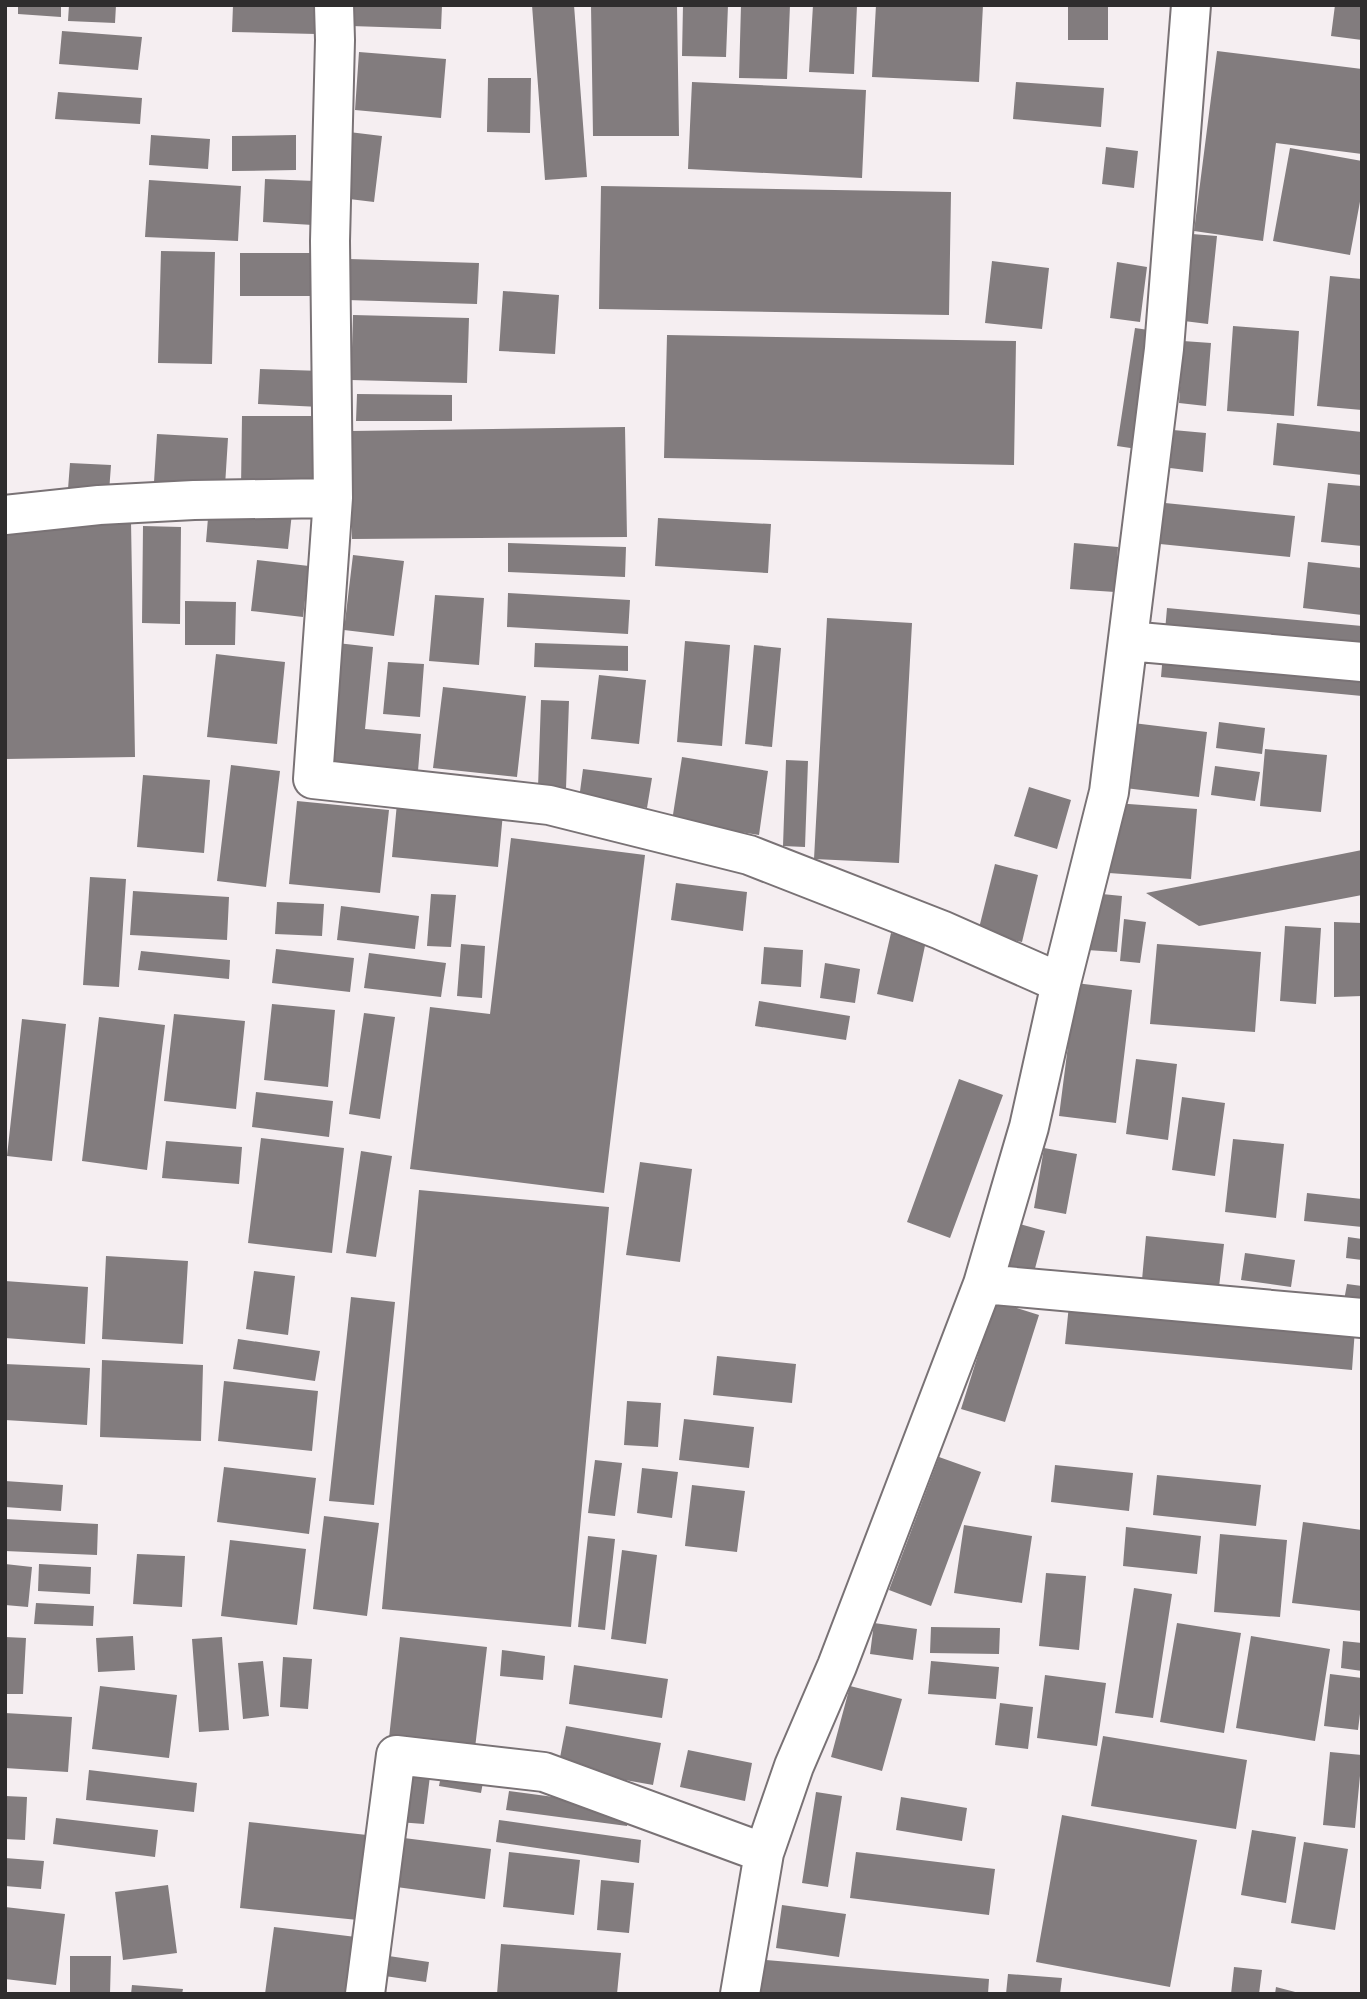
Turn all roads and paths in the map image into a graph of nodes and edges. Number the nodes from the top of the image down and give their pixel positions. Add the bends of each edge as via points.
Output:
1 (334, 5) edge
2 (1191, 5) edge
3 (333, 498) junction
4 (5, 515) edge
5 (1128, 641) junction
6 (1362, 662) edge
7 (1061, 983) junction
8 (984, 1284) junction
9 (1362, 1318) edge
10 (764, 1853) junction
11 (365, 1994) edge
12 (740, 1994) edge

1 - 3 street via 330,241
2 - 5 street via 1164,349
3 - 4 street via 167,501
3 - 7 street via 313,779 549,805 749,855
5 - 6 street
5 - 7 street via 1109,792
7 - 8 street via 1029,1128
8 - 9 street
8 - 10 street
10 - 11 street via 544,1772 396,1755
10 - 12 street

